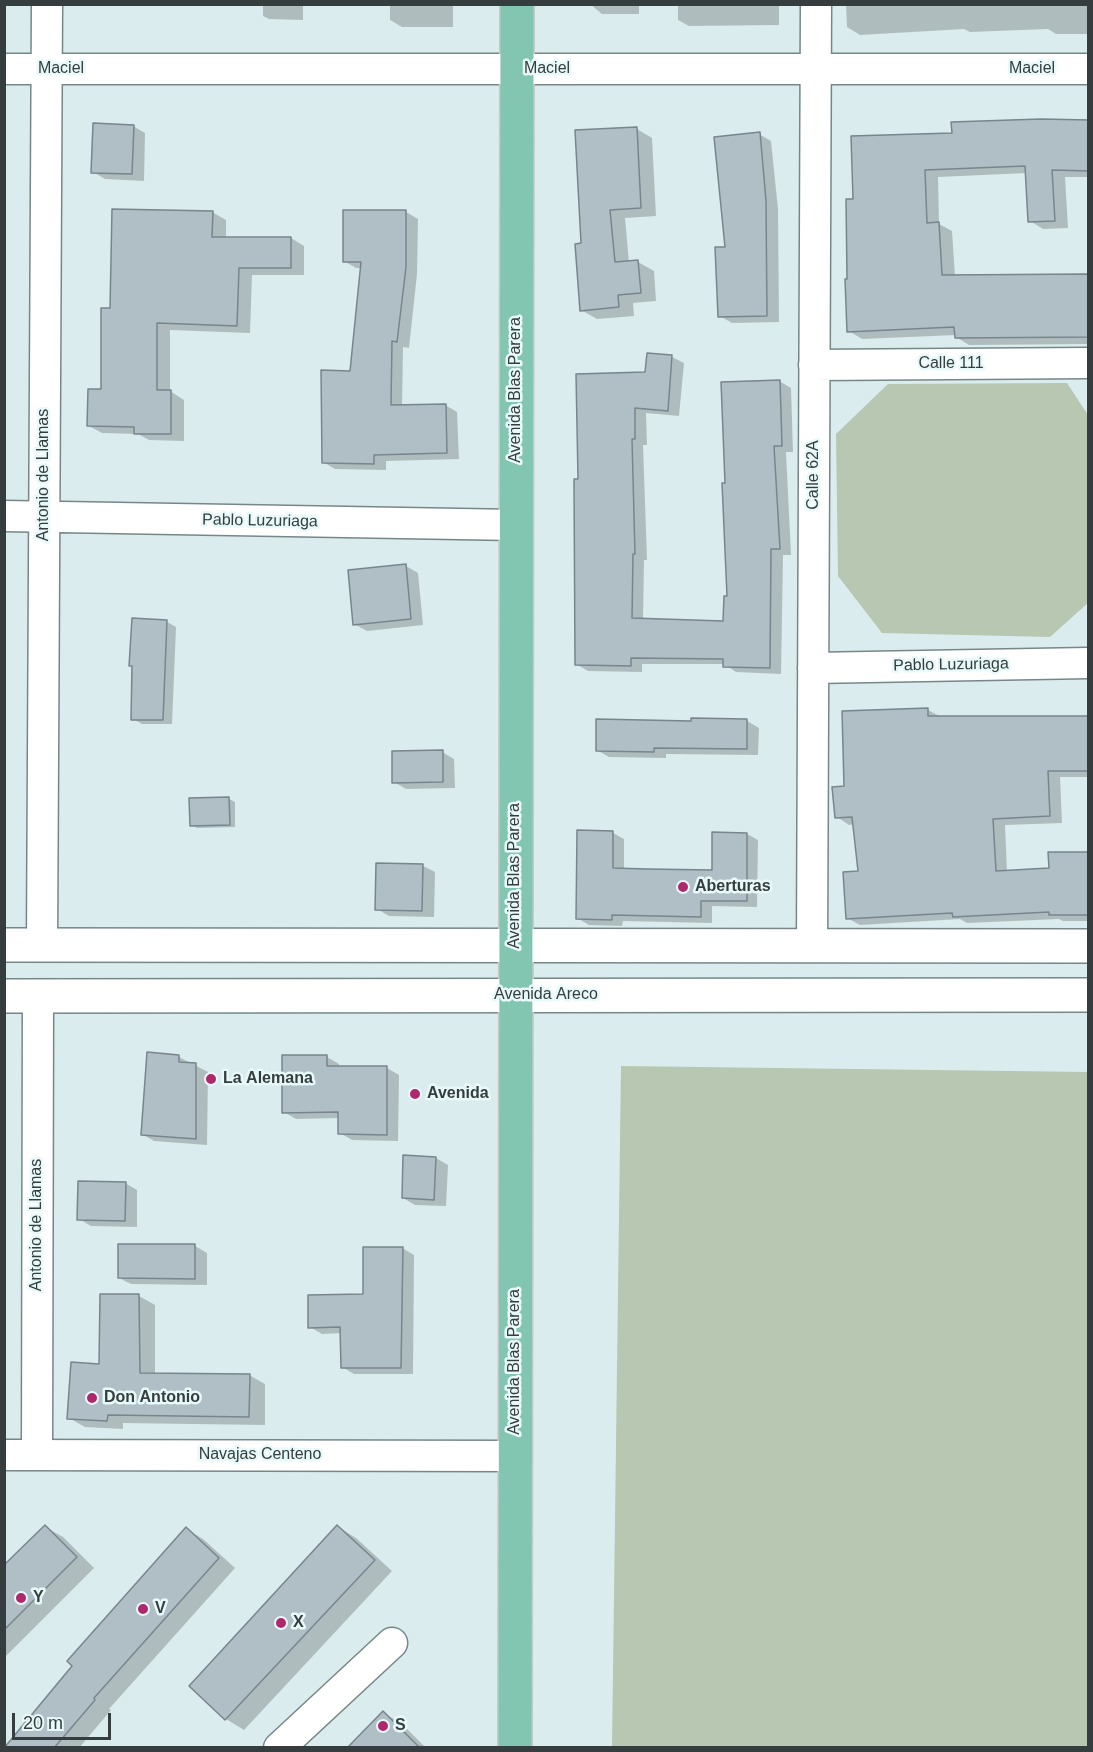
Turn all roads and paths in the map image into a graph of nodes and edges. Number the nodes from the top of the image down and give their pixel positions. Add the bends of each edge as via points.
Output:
1 (47, 4) edge
2 (517, 4) edge
3 (816, 4) edge
4 (4, 69) edge
5 (47, 69) junction
6 (517, 69) junction
7 (816, 69) junction
8 (1089, 69) edge
9 (1089, 363) edge
10 (814, 365) junction
11 (4, 516) edge
12 (44, 517) junction
13 (516, 525) junction
14 (1089, 663) edge
15 (813, 668) junction
16 (4, 945) edge
17 (42, 945) junction
18 (515, 945) junction
19 (812, 946) junction
20 (1089, 946) edge
21 (515, 995) junction
22 (4, 996) edge
23 (38, 996) junction
24 (1089, 996) edge
25 (4, 1455) edge
26 (37, 1455) junction
27 (515, 1456) junction
28 (392, 1643) dead end
29 (279, 1748) edge
30 (515, 1748) edge

1 - 5 street, Antonio de Llamas
2 - 6 main road, Avenida Blas Parera
3 - 7 street, Calle 62A
4 - 5 street, Maciel
5 - 6 street, Maciel
5 - 12 street, Antonio de Llamas
6 - 7 street, Maciel
6 - 13 main road, Avenida Blas Parera
7 - 8 street, Maciel
7 - 10 street, Calle 62A
9 - 10 street, Calle 111
10 - 15 street, Calle 62A
11 - 12 street, Pablo Luzuriaga
12 - 13 street, Pablo Luzuriaga
12 - 17 street, Antonio de Llamas
13 - 18 main road, Avenida Blas Parera
14 - 15 street, Pablo Luzuriaga
15 - 19 street, Calle 62A
16 - 17 main road
17 - 18 main road
18 - 19 main road
18 - 21 main road, Avenida Blas Parera
19 - 20 main road
21 - 23 main road, Avenida Areco
21 - 24 main road, Avenida Areco
21 - 27 main road, Avenida Blas Parera
22 - 23 main road, Avenida Areco
23 - 26 street, Antonio de Llamas
25 - 26 street, Navajas Centeno
26 - 27 street, Navajas Centeno
27 - 30 main road, Avenida Blas Parera
28 - 29 street

